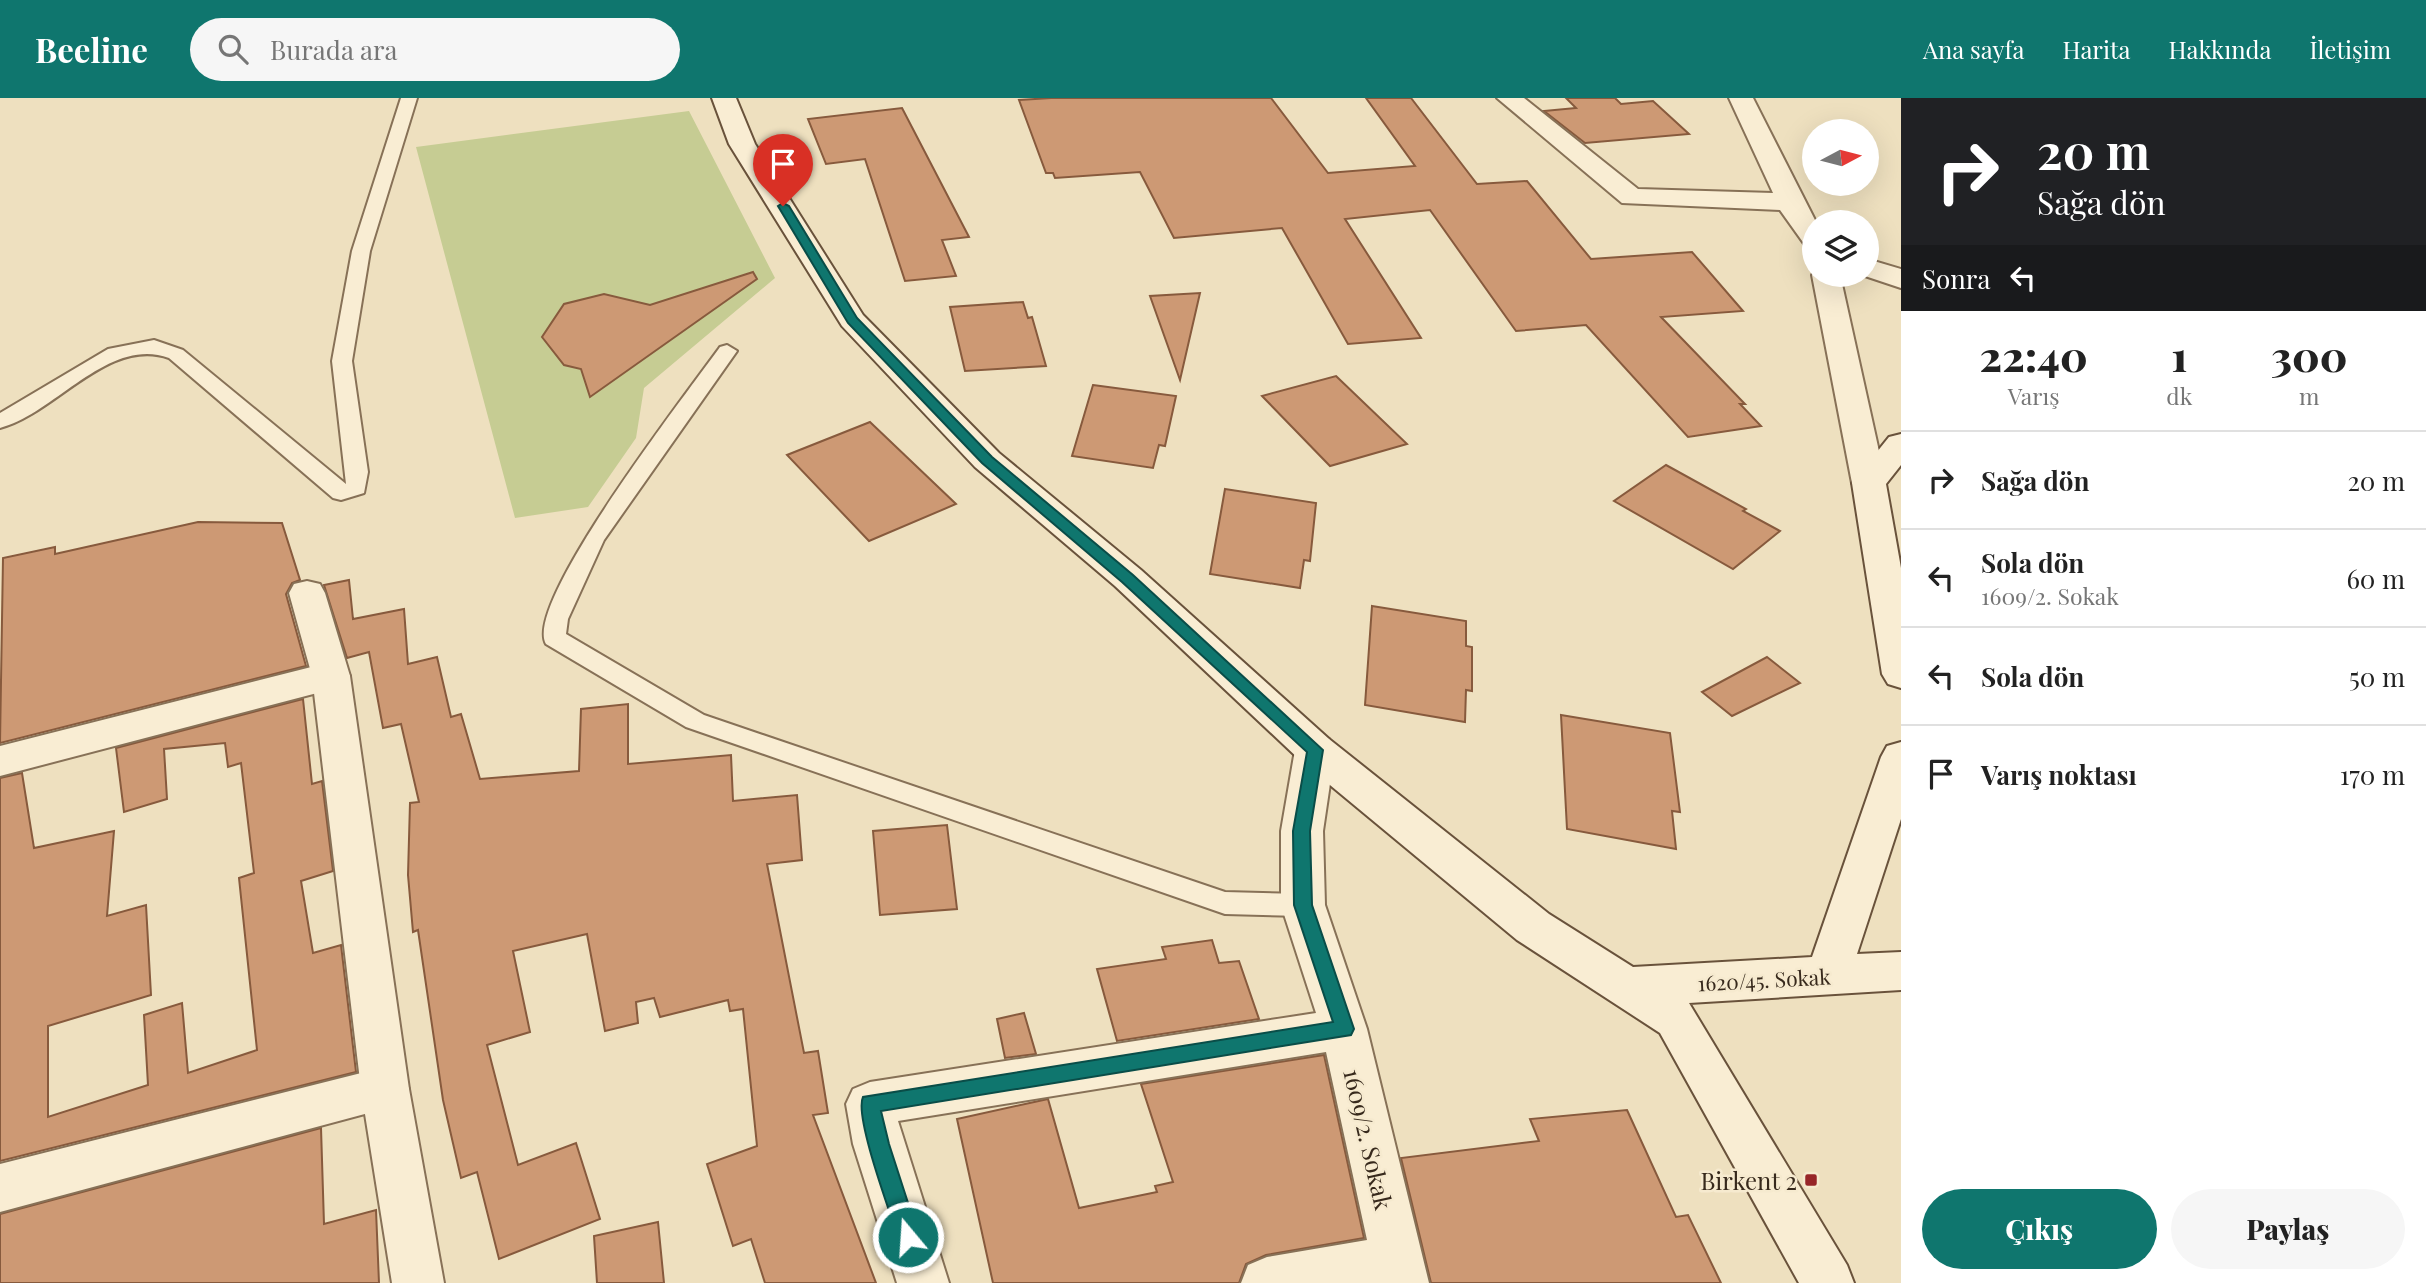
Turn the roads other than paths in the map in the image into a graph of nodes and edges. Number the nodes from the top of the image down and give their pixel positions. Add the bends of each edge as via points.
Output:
1 (409, 98) edge
2 (724, 98) edge
3 (1509, 98) edge
4 (1741, 98) edge
5 (1790, 202) junction
6 (1802, 220) edge
7 (1879, 271) edge
8 (1901, 279) edge
9 (1828, 287) edge
10 (727, 351) dead end
11 (0, 422) edge
12 (1901, 444) edge
13 (1869, 483) junction
14 (307, 593) dead end
15 (1901, 674) edge
16 (331, 676) junction
17 (1315, 750) junction
18 (1901, 757) edge
19 (0, 761) edge
20 (1303, 905) junction
21 (1901, 971) edge
22 (1828, 975) junction
23 (1626, 987) junction
24 (1344, 1029) junction
25 (385, 1089) junction
26 (0, 1188) edge
27 (1400, 1272) edge
28 (418, 1283) edge
29 (923, 1283) edge
30 (1267, 1283) edge
31 (1828, 1283) edge

1 - 11 lane via 361,251 342,361 358,472 356,488 341,492 176,354 154,346 115,353
2 - 17 street via 742,144 852,320 987,460 1128,578
3 - 5 street via 1631,197
4 - 5 street
5 - 6 street
7 - 8 street
9 - 13 street
10 - 20 lane via 594,540 555,619 554,638 695,721 1226,903
12 - 13 street
13 - 15 street
14 - 16 street
16 - 19 street
16 - 25 street
17 - 20 street, 1609/2. Sokak via 1302,831
17 - 23 street via 1533,928
18 - 22 street
20 - 24 street, 1609/2. Sokak
21 - 22 street, 1620/45. Sokak
22 - 23 street, 1620/45. Sokak
23 - 31 street via 1676,1019
24 - 27 street, 1609/2. Sokak
24 - 29 street via 870,1104 878,1144
25 - 26 street
25 - 28 street
27 - 30 street

